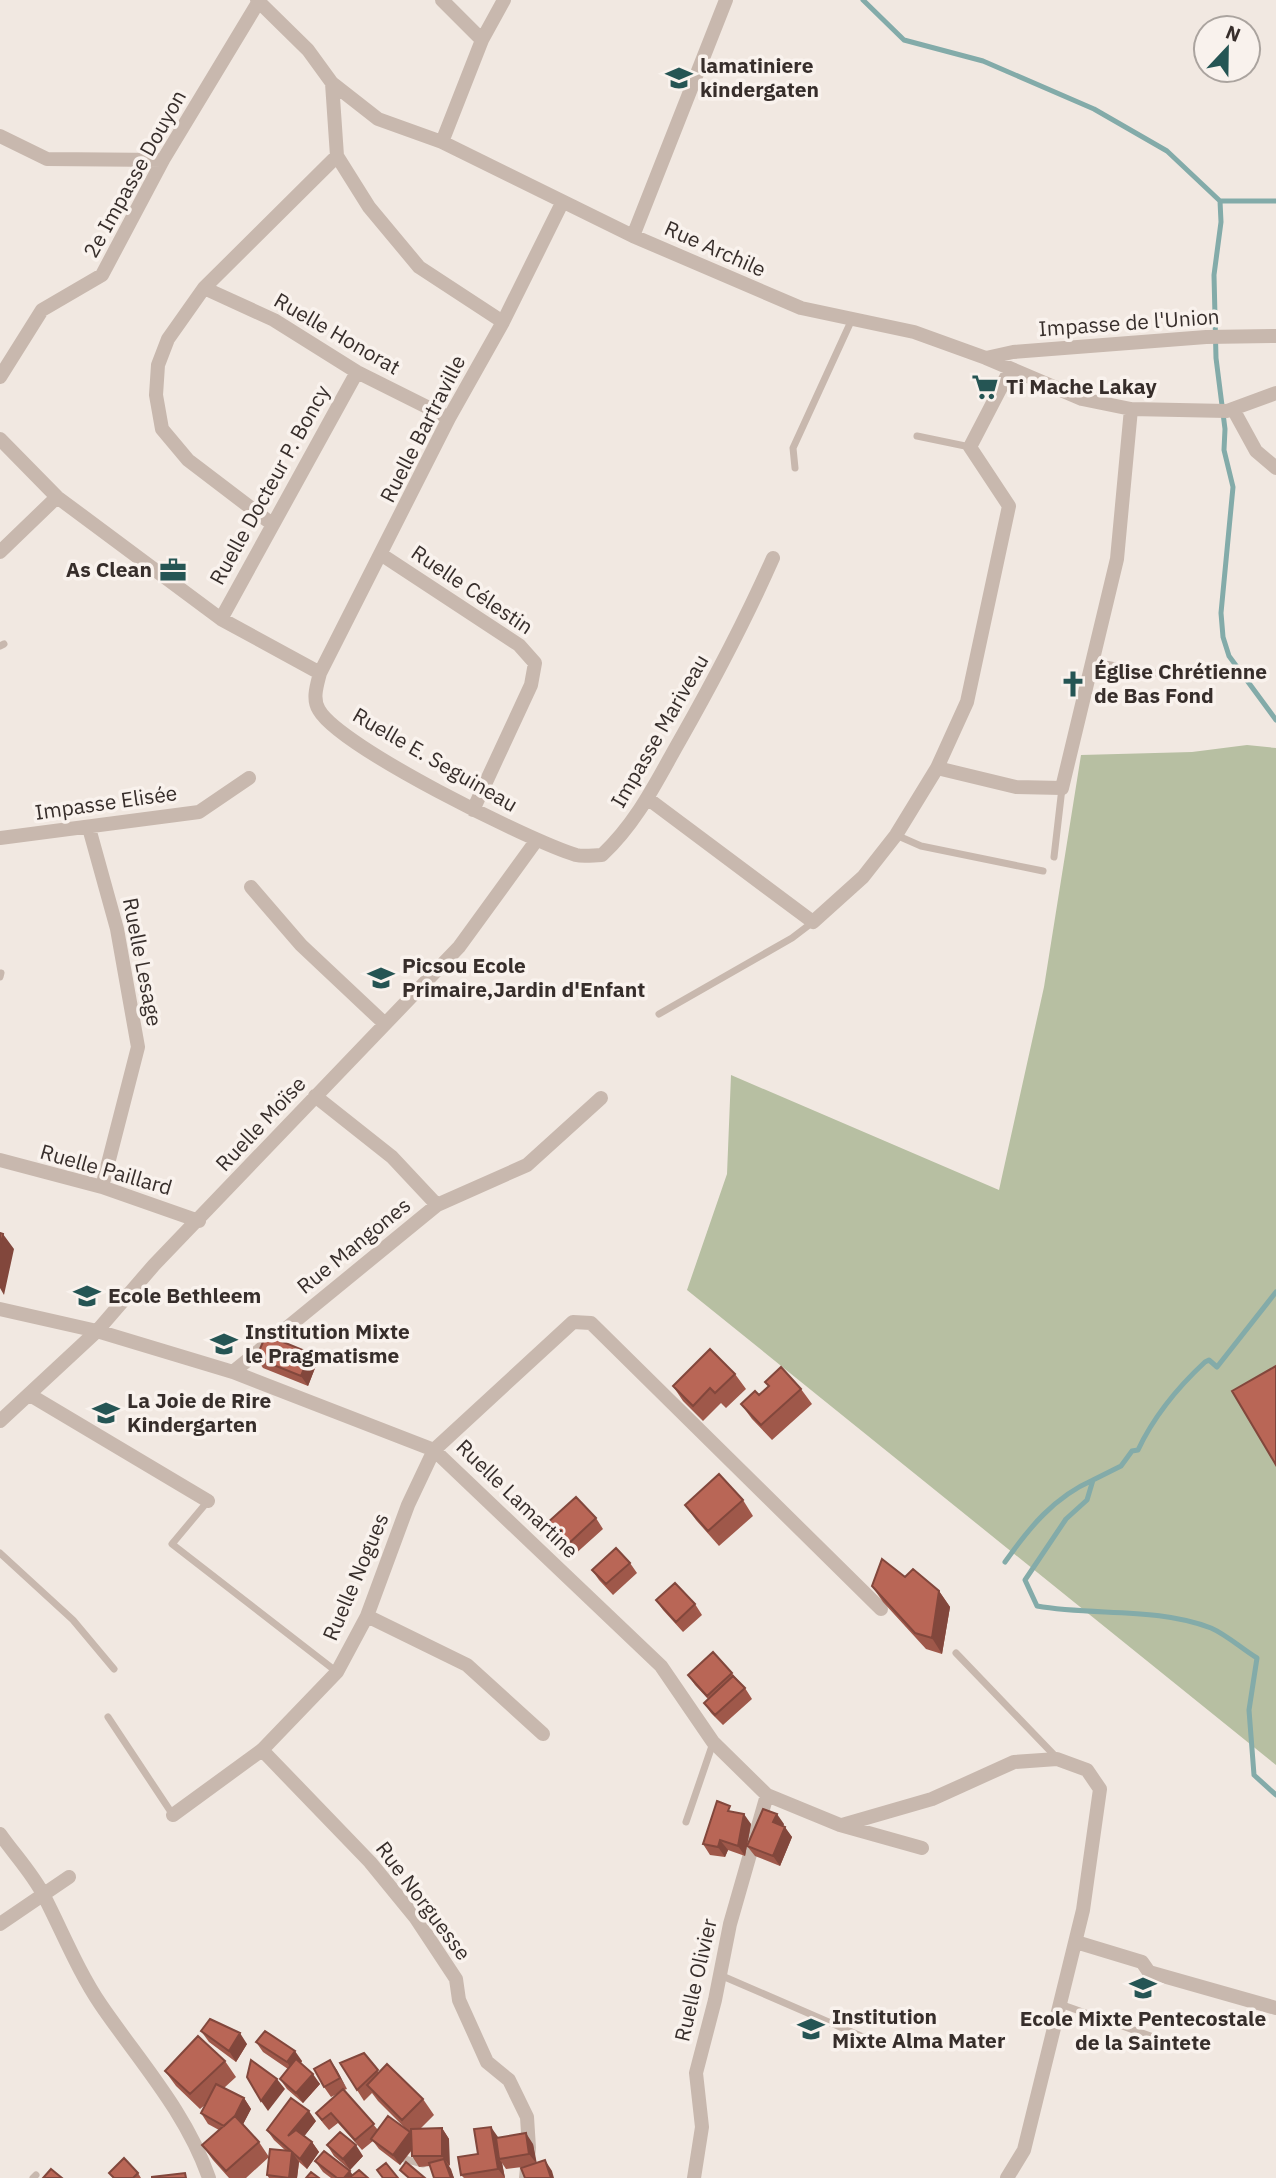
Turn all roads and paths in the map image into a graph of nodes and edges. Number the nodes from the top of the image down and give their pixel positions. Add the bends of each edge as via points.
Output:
1 (442, 0) edge
2 (504, 0) edge
3 (726, 0) edge
4 (258, 1) edge
5 (482, 40) junction
6 (332, 83) junction
7 (0, 136) edge
8 (442, 142) junction
9 (337, 156) junction
10 (163, 160) junction
11 (562, 203) junction
12 (633, 236) junction
13 (204, 288) junction
14 (853, 316) junction
15 (503, 322) junction
16 (1276, 336) edge
17 (986, 358) junction
18 (1010, 370) junction
19 (357, 372) junction
20 (0, 377) edge
21 (1276, 393) edge
22 (1131, 409) junction
23 (1225, 411) junction
24 (449, 418) junction
25 (917, 436) dead end
26 (0, 439) edge
27 (970, 447) junction
28 (795, 468) dead end
29 (1276, 468) edge
30 (57, 497) junction
31 (272, 524) junction
32 (0, 552) edge
33 (382, 555) junction
34 (773, 558) dead end
35 (220, 619) junction
36 (1094, 662) junction
37 (320, 673) junction
38 (1198, 676) dead end
39 (937, 768) junction
40 (248, 778) dead end
41 (1062, 788) junction
42 (647, 798) junction
43 (473, 810) junction
44 (89, 828) junction
45 (895, 835) junction
46 (0, 838) edge
47 (536, 841) junction
48 (1054, 857) dead end
49 (1044, 871) dead end
50 (251, 887) dead end
51 (813, 922) junction
52 (659, 1014) dead end
53 (385, 1024) junction
54 (315, 1096) junction
55 (600, 1098) dead end
56 (0, 1160) edge
57 (102, 1187) junction
58 (437, 1205) junction
59 (200, 1221) junction
60 (0, 1308) edge
61 (97, 1331) junction
62 (233, 1372) junction
63 (30, 1395) junction
64 (0, 1421) edge
65 (434, 1450) junction
66 (208, 1502) joint
67 (0, 1553) edge
68 (881, 1609) edge
69 (367, 1616) junction
70 (956, 1653) dead end
71 (114, 1670) dead end
72 (337, 1672) junction
73 (108, 1717) dead end
74 (543, 1734) dead end
75 (713, 1742) junction
76 (262, 1750) junction
77 (1057, 1759) junction
78 (767, 1795) junction
79 (173, 1815) joint
80 (686, 1822) dead end
81 (840, 1825) junction
82 (0, 1835) edge
83 (922, 1848) dead end
84 (69, 1877) dead end
85 (42, 1893) junction
86 (0, 1924) edge
87 (1076, 1942) junction
88 (720, 1975) junction
89 (1060, 2004) junction
90 (1276, 2008) edge
91 (1158, 2039) dead end
92 (884, 2046) dead end
93 (393, 2156) edge
94 (429, 2166) edge
95 (209, 2178) edge
96 (526, 2178) edge
97 (694, 2178) edge
98 (1007, 2178) edge

1 - 5 street
2 - 5 street
3 - 12 street
4 - 6 street, Rue Archile via 307,50
4 - 10 street, 2e Impasse Douyon
5 - 8 street
6 - 8 street, Rue Archile via 378,119
6 - 9 street
7 - 10 street via 47,159
8 - 11 street, Rue Archile
9 - 13 street
9 - 15 street via 369,207 419,267
10 - 20 street, 2e Impasse Douyon via 102,275 42,310
11 - 12 street, Rue Archile
11 - 15 street, Ruelle Bartraville
12 - 14 street, Rue Archile via 801,308
13 - 19 street, Ruelle Honorat via 274,320
13 - 31 street via 168,339 158,365 156,395 162,429 188,460
14 - 17 street, Rue Archile
14 - 28 lane via 793,448
15 - 24 street, Ruelle Bartraville
16 - 17 street, Impasse de l'Union via 1206,337
17 - 18 street, Rue Archile
18 - 22 street, Rue Archile via 1082,399
18 - 27 street
19 - 24 street, Ruelle Honorat
19 - 31 street, Ruelle Docteur P. Boncy
21 - 23 street, Rue Archile
22 - 23 street, Rue Archile
22 - 36 street via 1117,559
23 - 29 street via 1256,451
24 - 33 street, Ruelle Bartraville
25 - 27 lane
26 - 30 street
27 - 39 street via 1009,506 967,702
30 - 32 street
30 - 35 street
31 - 35 street, Ruelle Docteur P. Boncy
33 - 37 street, Ruelle Bartraville
33 - 43 street, Ruelle Célestin via 519,645 535,663 531,685
34 - 42 street, Impasse Mariveau via 738,637
35 - 37 street
36 - 38 lane
36 - 41 street
37 - 43 street, Ruelle E. Seguineau via 315,696 318,710 353,740
39 - 41 street via 1016,787
39 - 45 street
40 - 44 street, Impasse Elisée via 200,812
41 - 48 lane
42 - 47 street, Impasse Mariveau via 628,831 602,855 579,856
42 - 51 street
43 - 47 street, Ruelle E. Seguineau
44 - 46 street, Impasse Elisée
44 - 57 street, Ruelle Lesage via 117,929 138,1046
45 - 49 lane via 921,846
45 - 51 street via 863,877
47 - 53 street, Ruelle Moïse via 459,947
50 - 53 street via 301,945
51 - 52 lane
53 - 54 street, Ruelle Moïse
54 - 58 street, Rue Mangones via 392,1157
54 - 59 street, Ruelle Moïse
55 - 58 street, Rue Mangones via 527,1165
56 - 57 street, Ruelle Paillard
57 - 59 street, Ruelle Paillard
58 - 62 street, Rue Mangones
59 - 61 street, Ruelle Moïse
60 - 61 street, Ruelle Lamartine
61 - 62 street, Ruelle Lamartine
61 - 63 street, Ruelle Moïse
62 - 65 street, Ruelle Lamartine
63 - 64 street, Ruelle Moïse
63 - 66 street
65 - 68 street via 573,1322 590,1324
65 - 69 street, Ruelle Nogues via 408,1505
65 - 75 street, Ruelle Lamartine via 661,1666
66 - 72 lane via 172,1544
67 - 71 lane via 73,1620
69 - 72 street, Ruelle Nogues
69 - 74 street via 467,1665
70 - 77 lane
72 - 76 street, Ruelle Nogues
73 - 79 lane
75 - 78 street, Ruelle Lamartine
75 - 80 lane
76 - 79 street, Ruelle Nogues
76 - 96 street, Rue Norguesse via 370,1862 456,1979 459,2000 487,2062 509,2080 527,2117
77 - 81 street via 1014,1762 932,1799
77 - 87 street via 1087,1770 1100,1789
78 - 81 street, Ruelle Lamartine
78 - 88 street, Ruelle Olivier
81 - 83 street, Ruelle Lamartine
82 - 85 street
84 - 85 street
85 - 86 street
85 - 95 street via 79,1970 169,2087
87 - 89 street
87 - 90 street via 1142,1962 1149,1972
88 - 92 lane
88 - 97 street, Ruelle Olivier via 696,2073 702,2127
89 - 91 lane
89 - 98 street via 1024,2150
93 - 94 lane

